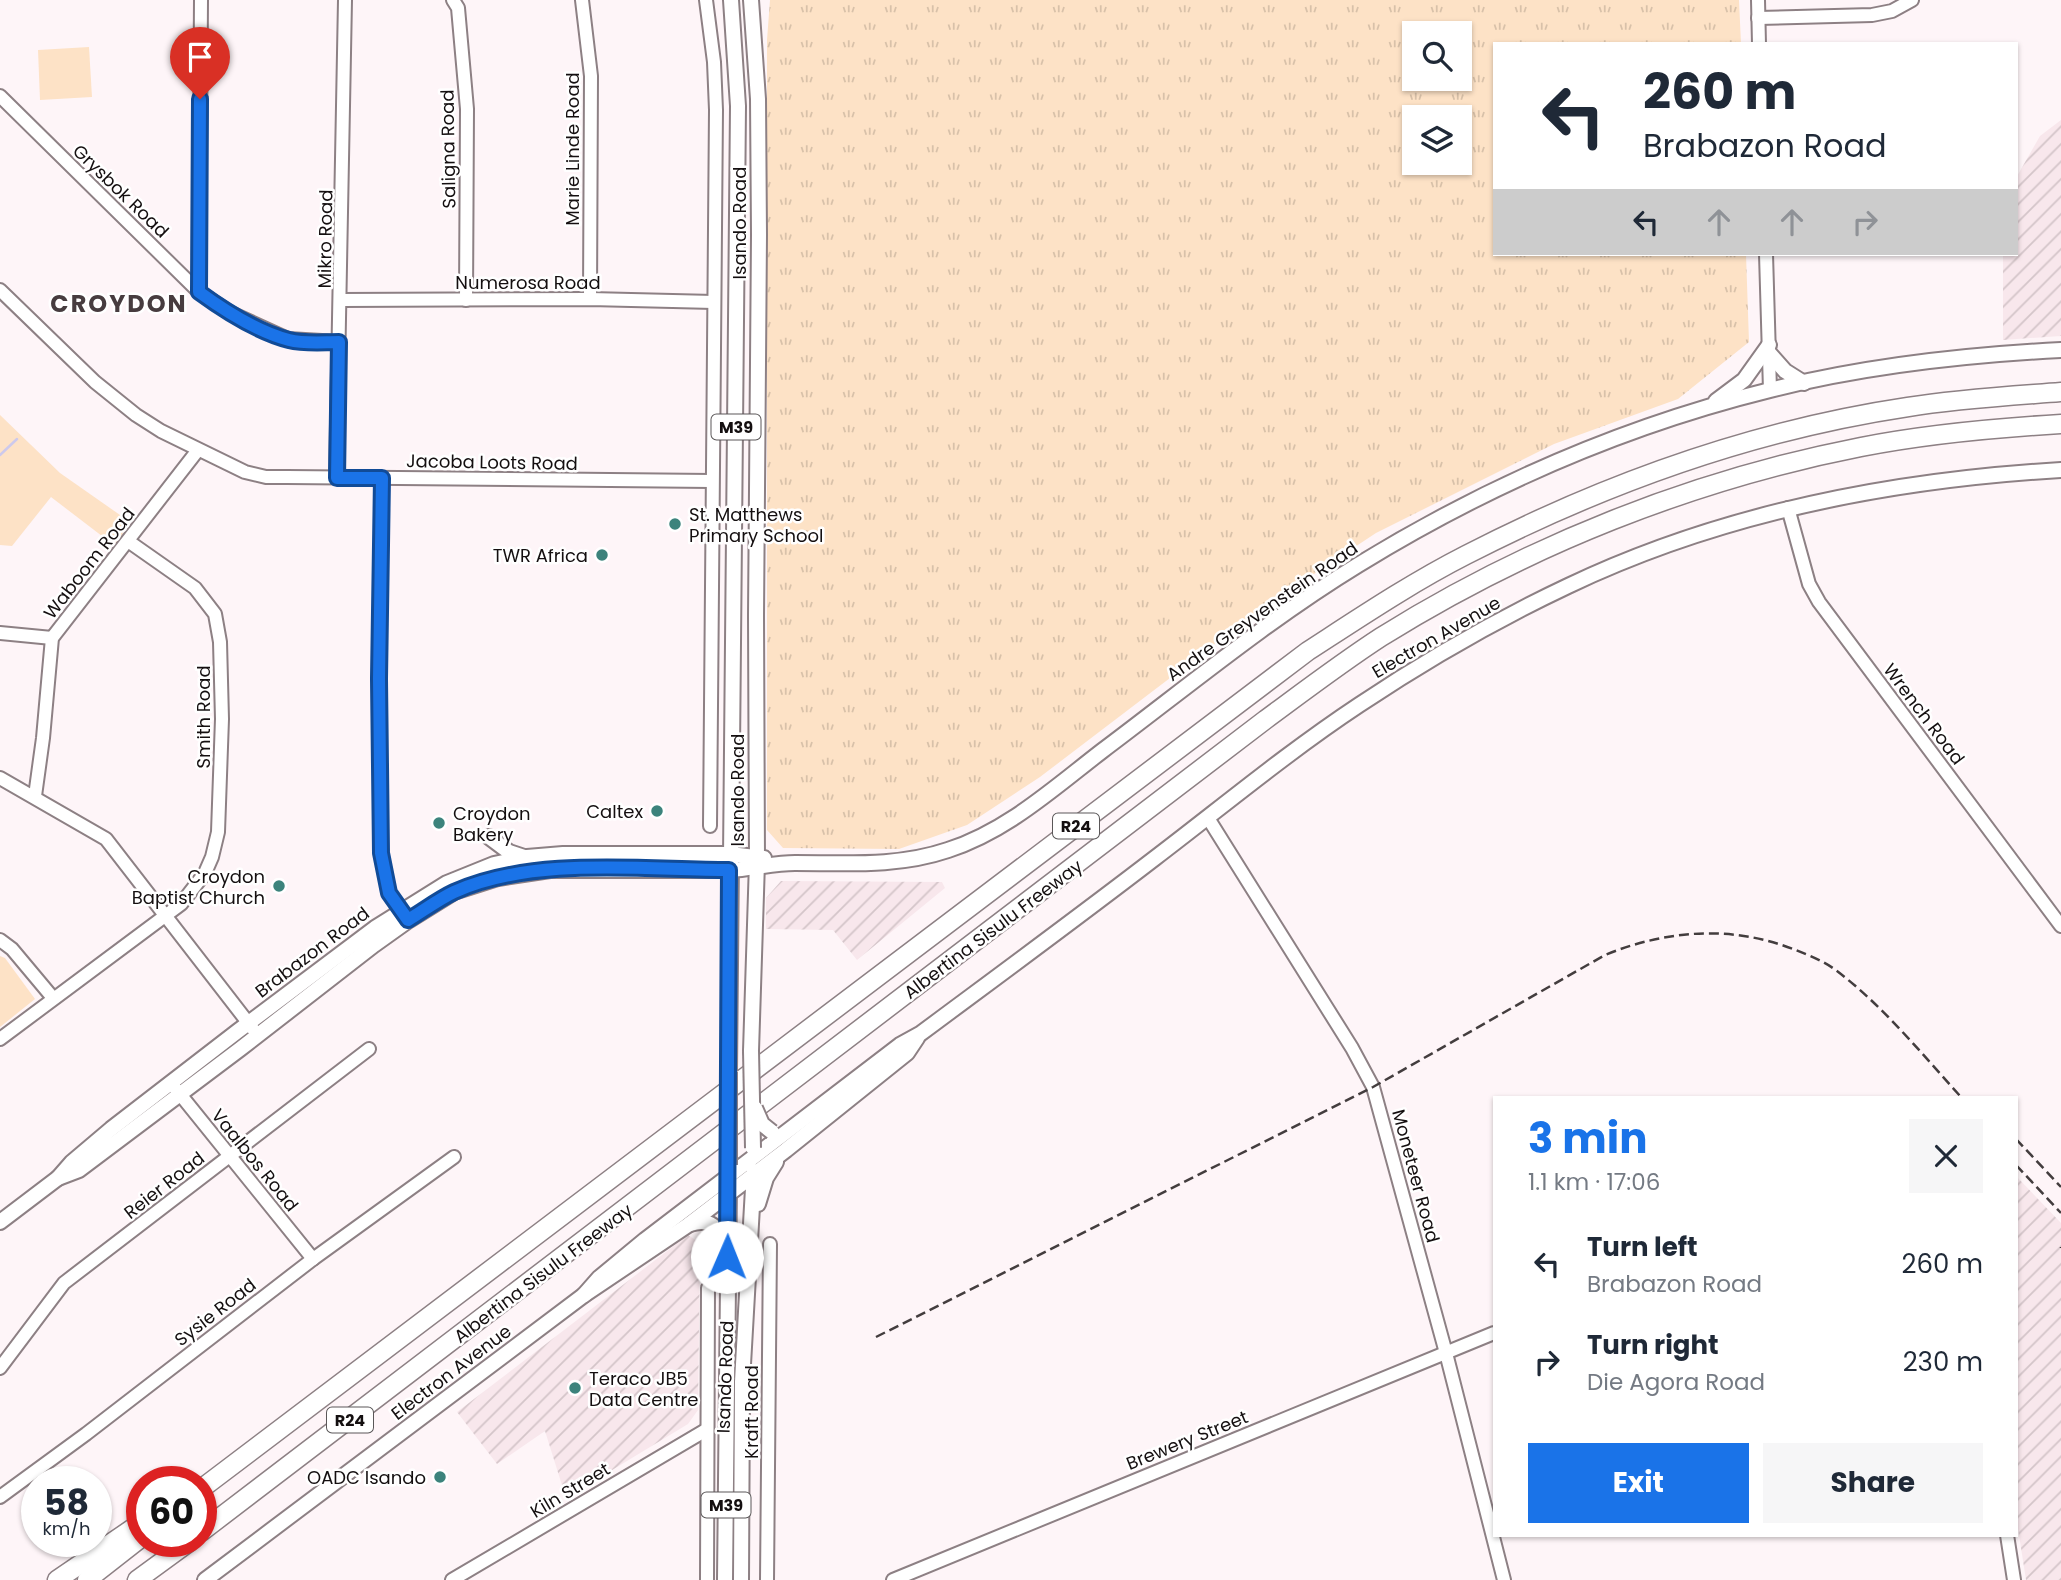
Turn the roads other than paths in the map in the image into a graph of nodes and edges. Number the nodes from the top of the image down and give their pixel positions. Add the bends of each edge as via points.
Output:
1 (201, 0) edge
2 (345, 0) edge
3 (453, 0) edge
4 (582, 0) edge
5 (706, 0) edge
6 (731, 0) edge
7 (751, 0) edge
8 (1758, 0) edge
9 (1912, 0) edge
10 (1758, 18) junction
11 (1759, 42) edge
12 (0, 96) edge
13 (1766, 256) edge
14 (0, 290) edge
15 (199, 292) junction
16 (590, 299) junction
17 (341, 300) junction
18 (466, 300) junction
19 (714, 302) junction
20 (339, 342) junction
21 (1769, 349) junction
22 (2061, 350) edge
23 (1804, 383) junction
24 (1770, 390) junction
25 (2061, 392) edge
26 (1703, 410) junction
27 (2061, 424) edge
28 (198, 450) junction
29 (2061, 470) edge
30 (337, 478) junction
31 (382, 478) junction
32 (712, 481) junction
33 (1788, 508) junction
34 (128, 541) junction
35 (0, 633) edge
36 (52, 638) junction
37 (0, 778) edge
38 (35, 796) junction
39 (1208, 818) junction
40 (710, 826) dead end
41 (489, 837) dead end
42 (730, 854) junction
43 (527, 857) junction
44 (757, 862) junction
45 (729, 870) junction
46 (405, 915) junction
47 (165, 916) junction
48 (2061, 926) edge
49 (0, 940) edge
50 (300, 994) junction
51 (53, 998) junction
52 (249, 1023) junction
53 (258, 1035) junction
54 (0, 1039) edge
55 (369, 1049) dead end
56 (176, 1088) junction
57 (752, 1100) junction
58 (780, 1140) junction
59 (753, 1153) junction
60 (229, 1156) junction
61 (454, 1157) dead end
62 (729, 1170) junction
63 (754, 1175) junction
64 (729, 1192) junction
65 (0, 1222) edge
66 (688, 1225) junction
67 (751, 1229) junction
68 (770, 1244) dead end
69 (313, 1259) junction
70 (727, 1279) junction
71 (708, 1288) dead end
72 (584, 1295) junction
73 (1493, 1333) edge
74 (1446, 1353) junction
75 (0, 1368) edge
76 (706, 1430) junction
77 (217, 1476) edge
78 (0, 1497) edge
79 (217, 1520) edge
80 (126, 1533) edge
81 (1493, 1537) edge
82 (1493, 1537) edge
83 (2007, 1537) edge
84 (126, 1550) edge
85 (168, 1557) edge
86 (173, 1557) edge
87 (57, 1580) edge
88 (87, 1580) edge
89 (137, 1580) edge
90 (149, 1580) edge
91 (205, 1580) edge
92 (452, 1580) edge
93 (707, 1580) edge
94 (725, 1580) edge
95 (741, 1580) edge
96 (767, 1580) edge
97 (893, 1580) edge
98 (1504, 1580) edge
99 (2014, 1580) edge

1 - 15 street
2 - 17 street, Mikro Road
3 - 18 street, Saligna Road via 458,8 467,109
4 - 16 street, Marie Linde Road via 591,76
5 - 19 street, Isando Road via 716,110
6 - 42 main road, Isando Road / M39 via 738,132
7 - 44 main road, Isando Road / M39 via 758,99 759,235
8 - 10 street
9 - 10 street via 1872,15
10 - 11 street
12 - 15 street, Grysbok Road
13 - 21 street
14 - 28 street, Jacoba Loots Road via 113,399
15 - 20 street, Grysbok Road via 279,336
16 - 18 street, Numerosa Road
16 - 19 street, Numerosa Road
17 - 18 street, Numerosa Road
17 - 20 street, Mikro Road
19 - 32 street, Isando Road
20 - 30 street, Mikro Road
21 - 23 main road via 1785,371
21 - 24 street
21 - 26 main road via 1744,380
22 - 23 main road, Andre Greyvenstein Road via 1923,363
23 - 24 main road, Andre Greyvenstein Road
24 - 26 main road, Andre Greyvenstein Road
25 - 77 highway, Albertina Sisulu Freeway / R24 via 1907,407 1814,425 1672,465 1515,530 1384,601 1307,651
26 - 44 main road, Andre Greyvenstein Road via 1550,464 1394,544 1277,619 988,834 909,860
27 - 79 highway, Albertina Sisulu Freeway / R24 via 1863,446 1716,484 1537,553 1381,637 1265,720
28 - 30 street, Jacoba Loots Road via 255,475
28 - 34 street, Waboom Road
29 - 33 main road, Electron Avenue via 1933,481
30 - 31 street, Jacoba Loots Road
31 - 32 street, Jacoba Loots Road
31 - 46 street via 381,853 389,893
32 - 40 street, Isando Road
33 - 39 main road, Electron Avenue via 1668,545 1570,585 1503,619 1358,706
33 - 48 street, Wrench Road via 1819,602
34 - 36 street, Waboom Road
34 - 47 street, Smith Road via 195,589 212,607 220,642 218,832 205,873 181,904
35 - 36 street
36 - 38 street, Waboom Road
37 - 38 street
38 - 47 street via 106,839
39 - 58 main road, Electron Avenue via 920,1034 907,1053
39 - 74 street, Moneteer Road via 1373,1087
41 - 43 main road via 509,852
42 - 43 main road, Brabazon Road
42 - 44 main road, Brabazon Road
42 - 45 main road, Isando Road / M39
43 - 46 main road, Brabazon Road via 460,876
44 - 45 main road, Brabazon Road
44 - 57 main road, Isando Road / M39, bridge
45 - 46 main road, Brabazon Road via 520,873 454,892
45 - 62 main road, Isando Road / M39, bridge
46 - 50 main road, Brabazon Road
47 - 51 street, Smith Road
47 - 52 street
49 - 51 street
50 - 52 main road, Brabazon Road
50 - 53 main road, Brabazon Road
51 - 54 street, Smith Road
52 - 53 street
52 - 56 main road, Brabazon Road
53 - 56 main road, Brabazon Road
55 - 60 street, Reier Road
56 - 60 street, Vaalbos Road
56 - 65 main road, Brabazon Road via 80,1155 58,1178
57 - 58 main road, bridge via 762,1124
57 - 59 main road, Isando Road / M39, bridge
58 - 59 main road, Electron Avenue
58 - 63 main road, Electron Avenue
58 - 67 main road
59 - 62 main road, Electron Avenue
59 - 63 main road, Isando Road / M39
60 - 69 street, Vaalbos Road
60 - 75 street, Reier Road via 60,1286
61 - 69 street, Sysie Road
62 - 64 main road, Isando Road / M39
62 - 72 main road, Electron Avenue
63 - 64 main road, Electron Avenue
63 - 67 main road, Isando Road / M39
64 - 66 main road, Electron Avenue
64 - 70 main road, Isando Road / M39
66 - 70 main road via 705,1221 715,1226
66 - 72 main road, Electron Avenue
67 - 95 main road, Isando Road / M39 via 742,1382
68 - 96 street, Kraft Road
69 - 78 street, Sysie Road
70 - 94 main road, Isando Road / M39
71 - 76 street
72 - 91 main road, Electron Avenue
73 - 74 street, Brewery Street
74 - 82 street, Moneteer Road
74 - 97 street, Brewery Street
76 - 92 street, Kiln Street
76 - 93 street
80 - 87 highway
81 - 98 street, Moneteer Road
83 - 99 street
84 - 88 highway
85 - 89 highway
86 - 90 highway

